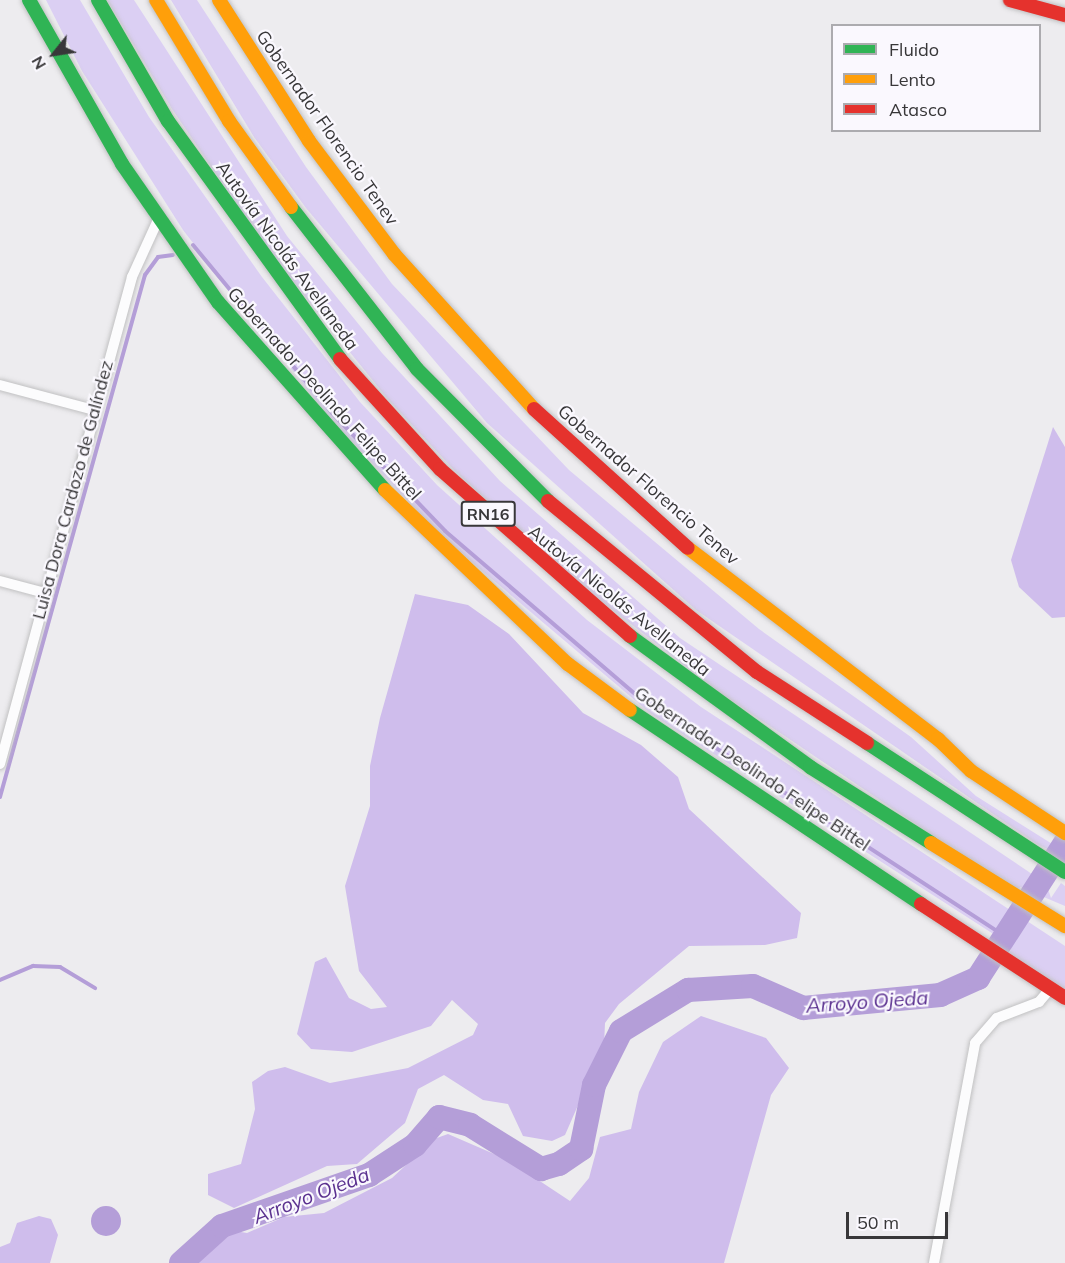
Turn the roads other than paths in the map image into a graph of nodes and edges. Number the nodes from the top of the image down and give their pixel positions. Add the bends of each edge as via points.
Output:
1 (29, 0) edge
2 (98, 0) edge
3 (156, 0) edge
4 (219, 0) edge
5 (1010, 0) edge
6 (1065, 15) edge
7 (158, 220) junction
8 (0, 385) edge
9 (94, 410) junction
10 (0, 581) edge
11 (45, 593) junction
12 (0, 764) edge
13 (1060, 830) edge
14 (1065, 872) edge
15 (1065, 926) edge
16 (1050, 989) junction
17 (1065, 998) edge
18 (934, 1263) edge

1 - 7 main road, Gobernador Deolindo Felipe Bittel
2 - 15 main road, Autovía Nicolás Avellaneda / RN16 via 168,121 270,269 348,369 440,469 544,566 680,676 810,767
3 - 14 main road, Autovía Nicolás Avellaneda / RN16 via 196,71 301,224 388,335 499,456 596,545 757,672
4 - 13 main road, Gobernador Florencio Tenev via 309,141 394,254 468,341 578,453 708,565 938,739 971,771
5 - 6 main road
7 - 9 street, Luisa Dora Cardozo de Galíndez via 132,277
7 - 16 main road, Gobernador Deolindo Felipe Bittel via 225,311 349,453 568,664 688,752
8 - 9 street
9 - 11 street, Luisa Dora Cardozo de Galíndez
10 - 11 street
11 - 12 street, Luisa Dora Cardozo de Galíndez
16 - 17 main road, Gobernador Deolindo Felipe Bittel
16 - 18 street via 1039,1002 997,1018 975,1043

